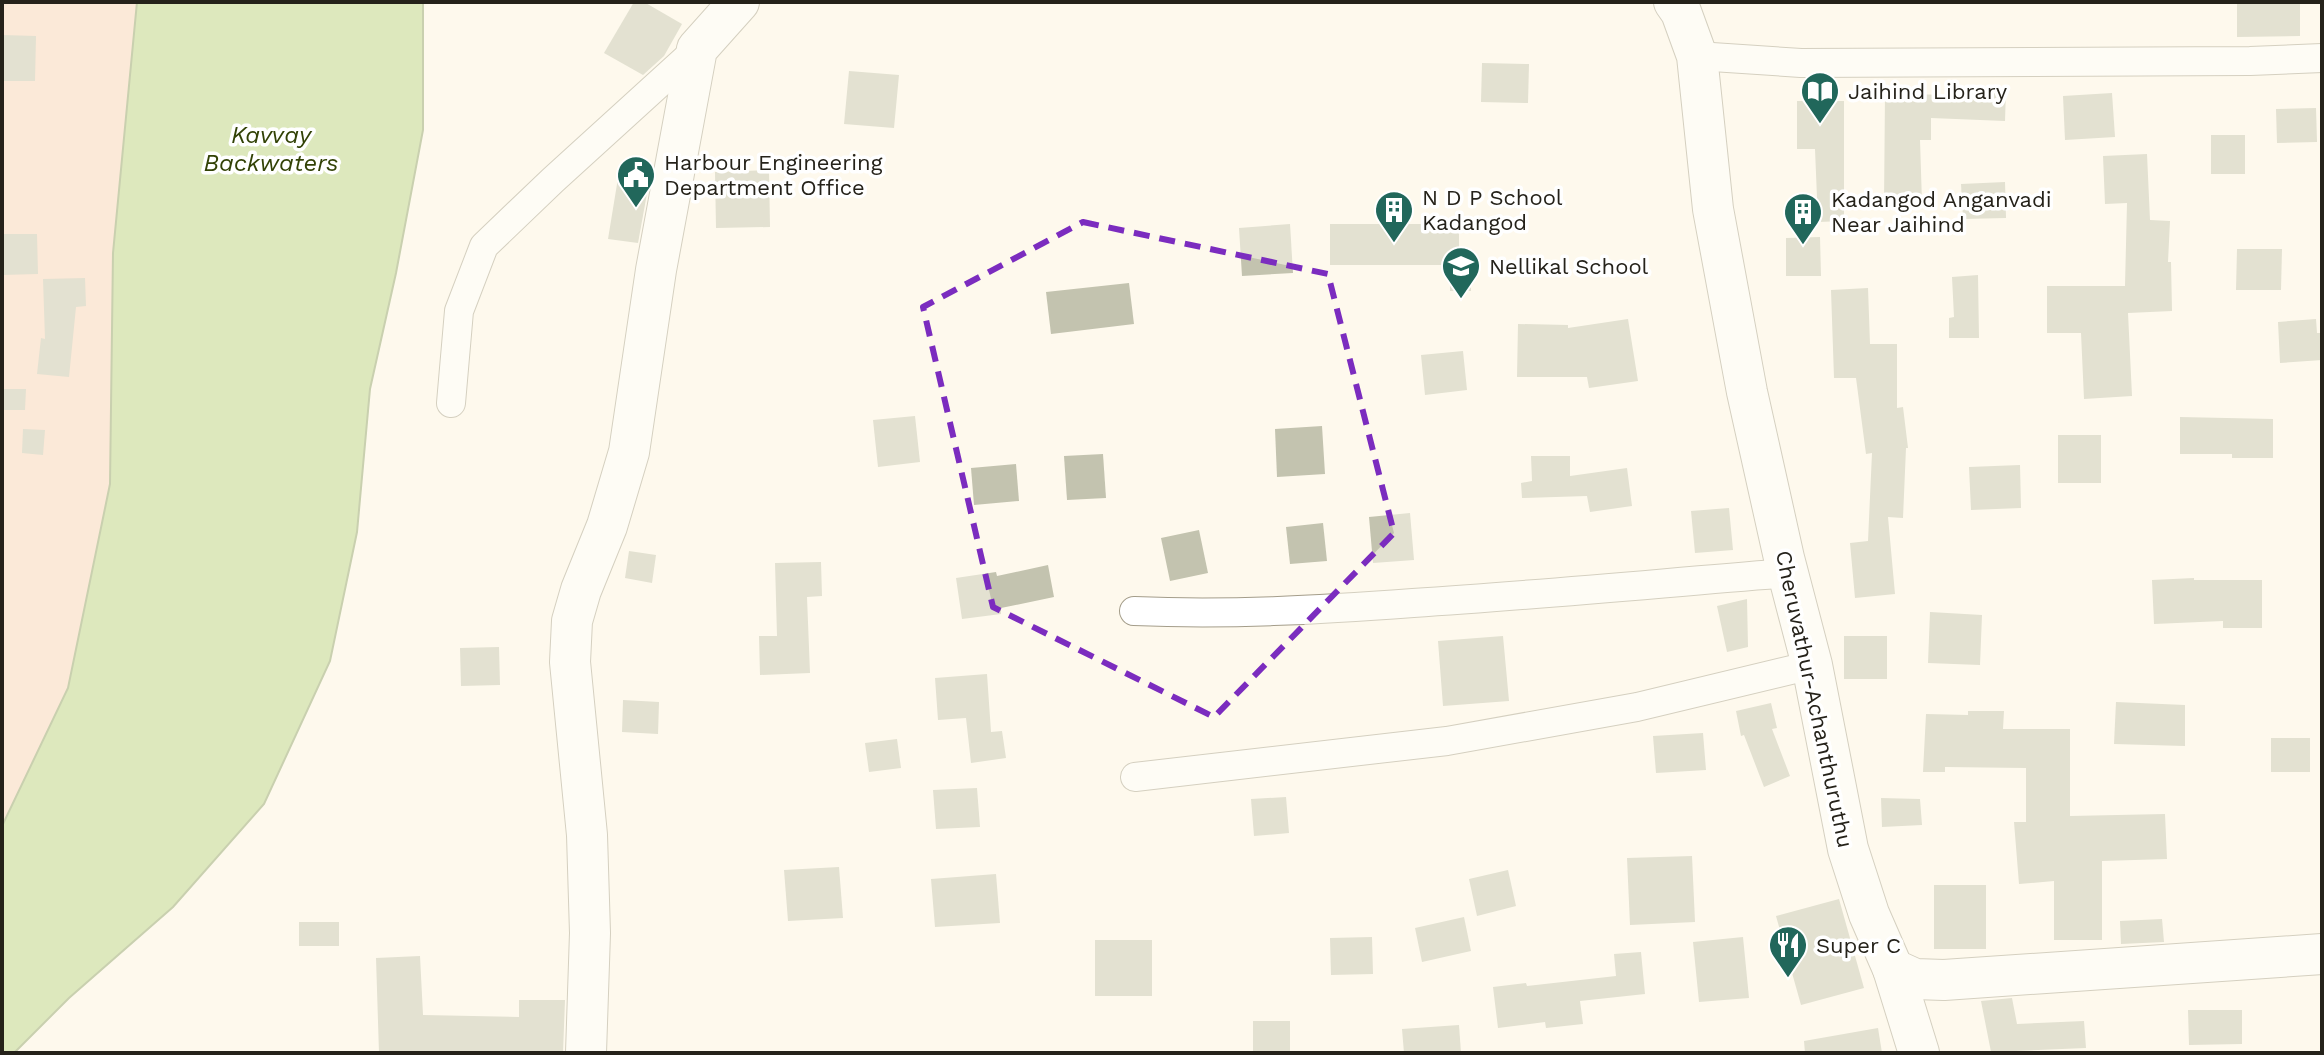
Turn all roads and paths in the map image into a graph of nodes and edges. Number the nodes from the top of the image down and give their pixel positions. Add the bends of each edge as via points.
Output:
1 (739, 2) edge
2 (1674, 2) edge
3 (697, 49) junction
4 (1697, 56) junction
5 (2322, 58) edge
6 (451, 403) dead end
7 (1788, 573) junction
8 (1134, 611) dead end
9 (1812, 665) junction
10 (1135, 777) dead end
11 (2322, 954) edge
12 (1893, 969) junction
13 (586, 1053) edge
14 (1919, 1053) edge

1 - 3 main road
2 - 4 main road, Cheruvathur-Achanthuruthu
3 - 6 street via 484,246 459,311
3 - 13 main road via 629,452 572,621 571,674 587,835
4 - 5 street via 1801,63
4 - 7 main road, Cheruvathur-Achanthuruthu via 1713,209
7 - 8 street via 1295,611
7 - 9 main road, Cheruvathur-Achanthuruthu
9 - 10 street via 1637,707 1447,741
9 - 12 main road, Cheruvathur-Achanthuruthu via 1848,849
11 - 12 main road via 1944,980 1915,979
12 - 14 main road, Cheruvathur-Achanthuruthu

